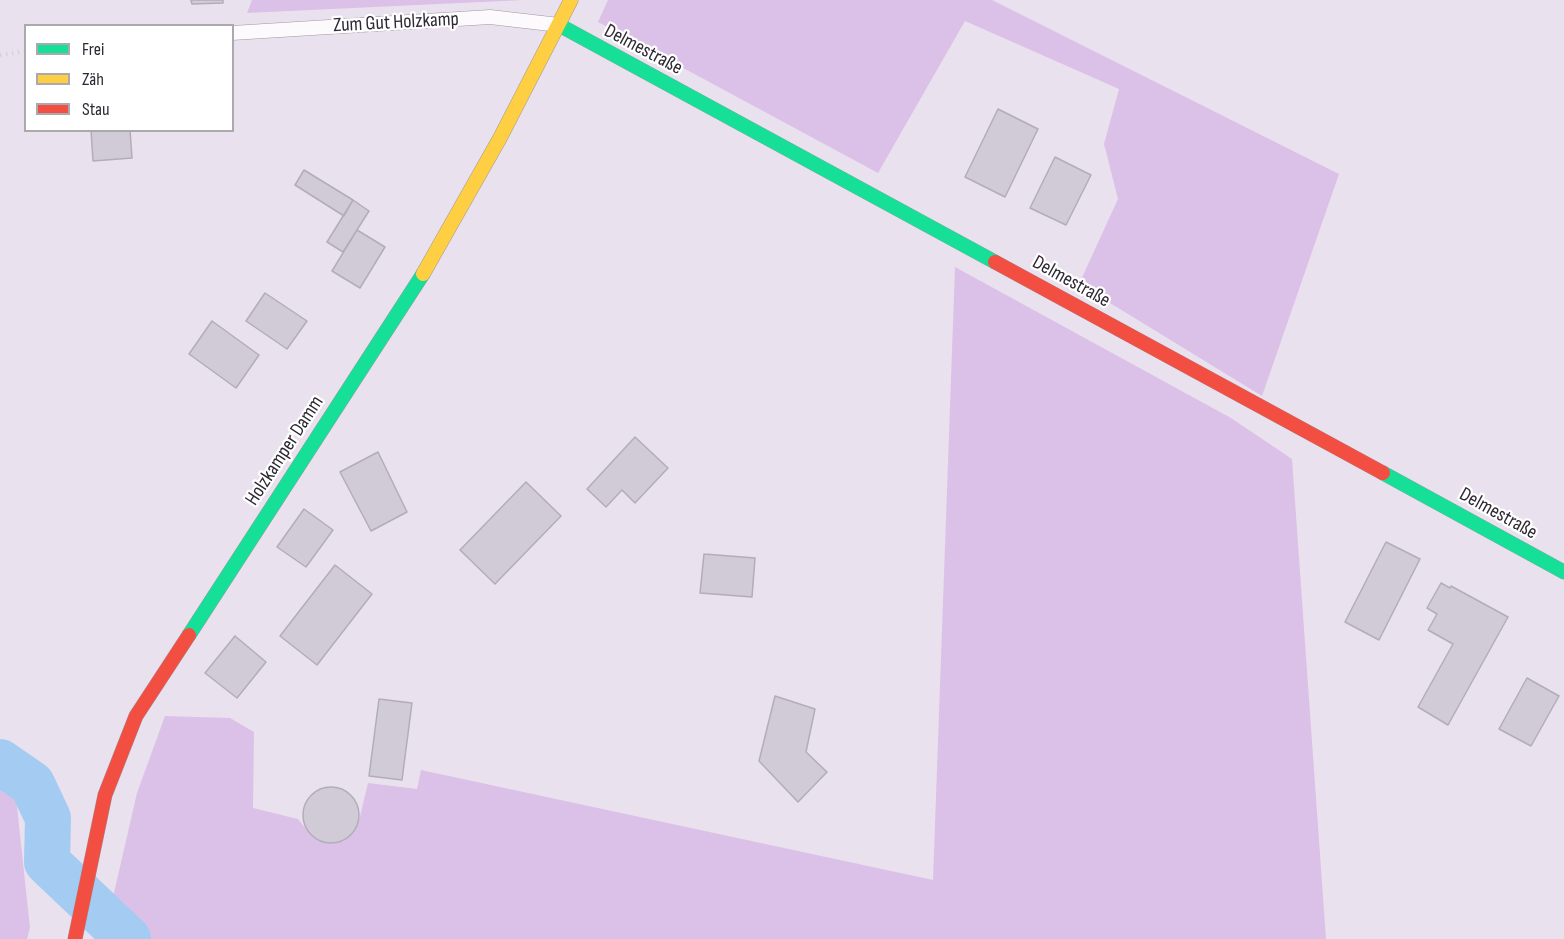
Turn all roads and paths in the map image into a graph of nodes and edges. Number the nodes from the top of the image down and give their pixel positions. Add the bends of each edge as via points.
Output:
1 (571, 0) edge
2 (559, 25) junction
3 (234, 33) edge
4 (24, 51) edge
5 (0, 55) edge
6 (1564, 572) edge
7 (75, 939) edge

1 - 2 street, Holzkamper Damm
2 - 3 lane, Zum Gut Holzkamp via 490,17
2 - 6 street, Delmestraße
2 - 7 street, Holzkamper Damm via 434,259 136,716 105,795
4 - 5 path

